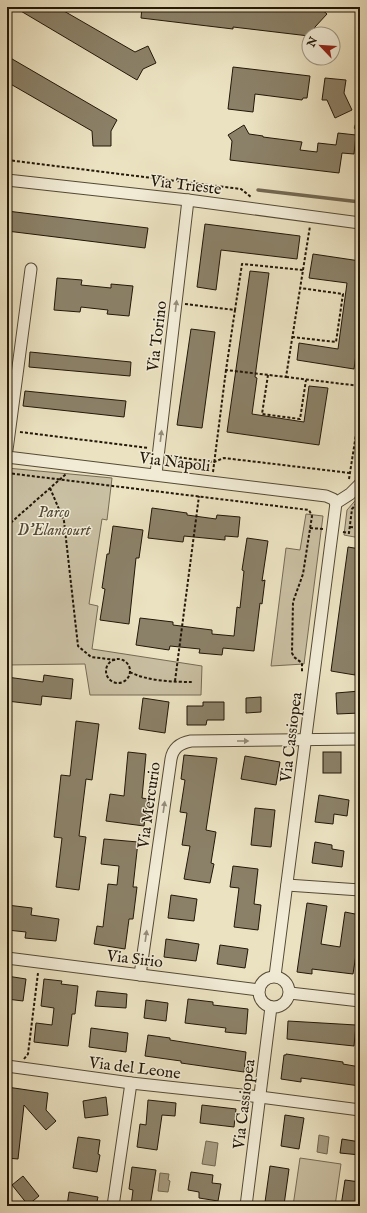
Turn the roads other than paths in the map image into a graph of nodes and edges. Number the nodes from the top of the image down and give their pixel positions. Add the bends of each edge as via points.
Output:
1 (7, 180) edge
2 (188, 200) junction
3 (360, 223) edge
4 (31, 269) dead end
5 (7, 450) edge
6 (7, 457) edge
7 (156, 474) junction
8 (360, 484) edge
9 (336, 503) junction
10 (306, 740) junction
11 (360, 740) edge
12 (287, 884) junction
13 (360, 890) edge
14 (7, 958) edge
15 (140, 975) junction
16 (275, 976) junction
17 (259, 990) junction
18 (290, 993) junction
19 (360, 1001) edge
20 (271, 1007) junction
21 (12, 1067) edge
22 (130, 1083) junction
23 (260, 1097) junction
24 (360, 1110) edge
25 (113, 1206) edge
26 (246, 1206) edge

1 - 2 street, Via Trieste
2 - 3 street, Via Trieste
7 -> 2 street, Via Torino
4 - 5 street
6 - 7 street, Via Napoli
7 - 9 street, Via Napoli via 326,496
8 - 9 street
9 - 10 street, Via Cassiopea
10 - 11 street
10 - 12 street, Via Cassiopea
15 -> 10 street, Via Mercurio via 171,759 175,748 191,741
12 - 13 street
12 - 16 street, Via Cassiopea
14 - 15 street, Via Sirio
15 - 17 street, Via Sirio
16 - 17 street via 266,978
16 - 18 street via 284,980
17 - 20 street via 260,999
18 - 19 street
18 - 20 street via 285,1002 277,1007
20 - 23 street, Via Cassiopea
21 - 22 street, Via del Leone
22 - 23 street, Via del Leone
22 - 25 street
23 - 24 street, Via del Leone
23 - 26 street, Via Cassiopea

